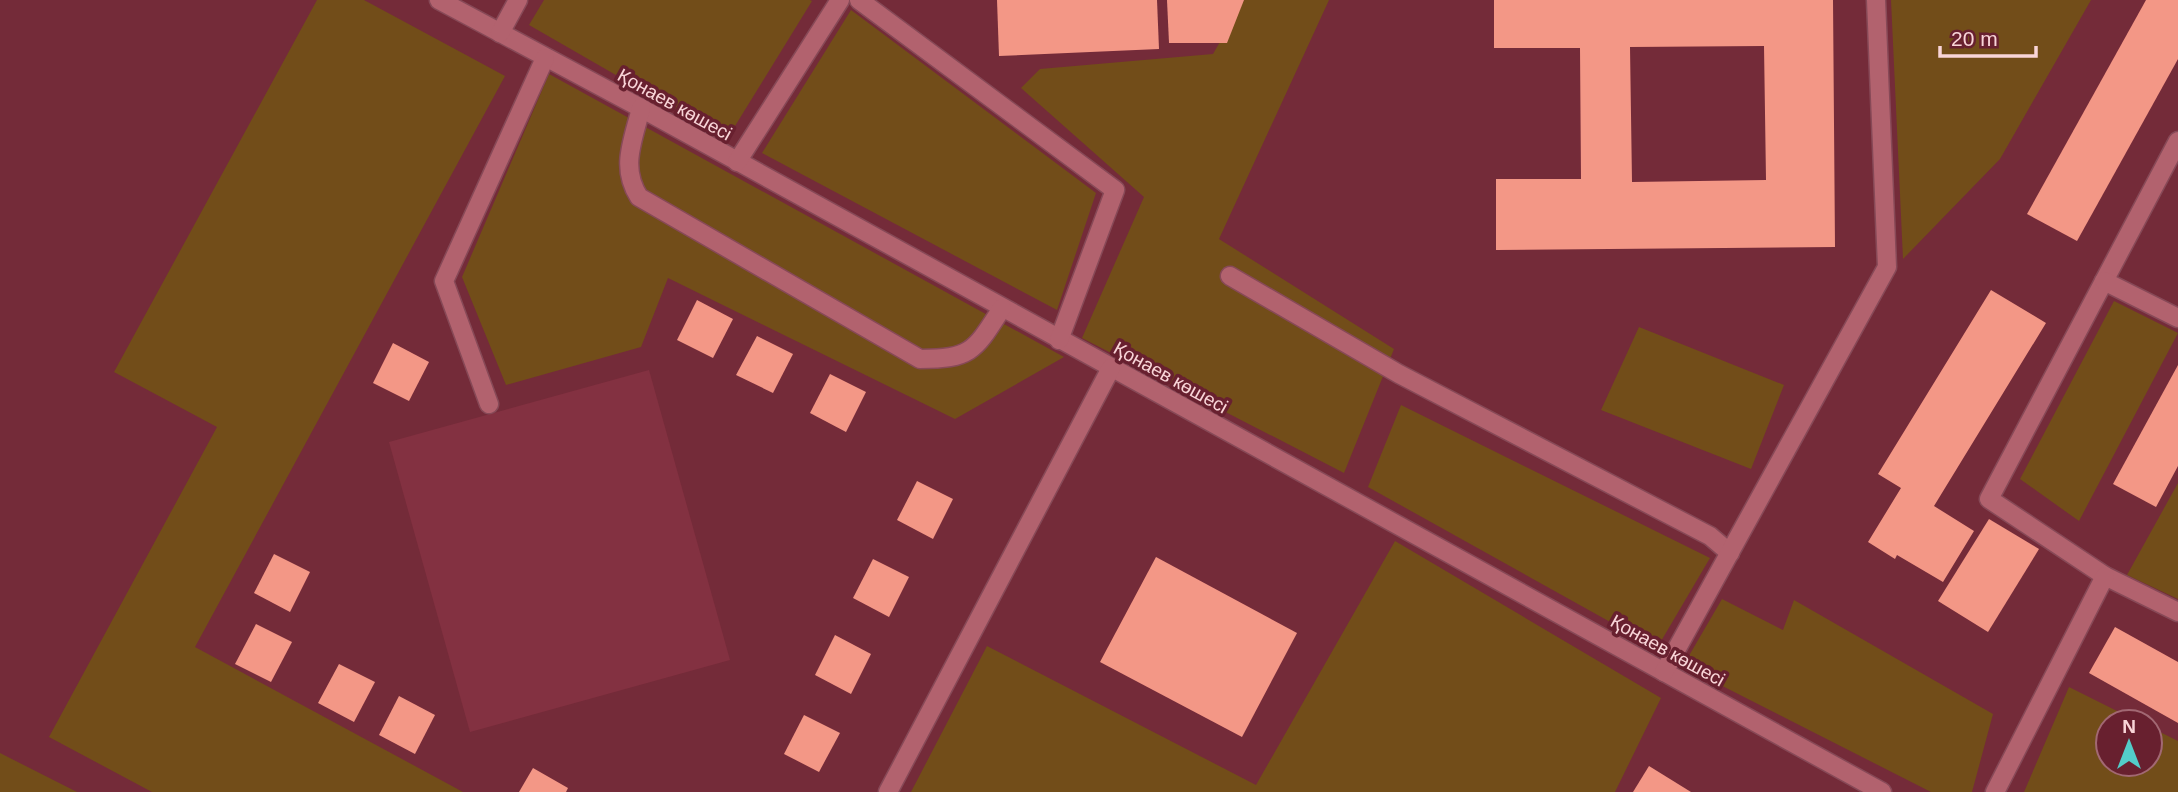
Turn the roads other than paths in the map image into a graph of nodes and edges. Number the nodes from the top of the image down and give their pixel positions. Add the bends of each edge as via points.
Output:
1 (439, 0) edge
2 (518, 0) edge
3 (839, 0) edge
4 (859, 0) edge
5 (1876, 0) edge
6 (500, 33) junction
7 (545, 58) junction
8 (641, 108) junction
9 (2178, 141) edge
10 (737, 162) junction
11 (1230, 276) dead end
12 (2104, 281) junction
13 (1002, 308) junction
14 (2178, 318) edge
15 (1059, 340) junction
16 (1111, 368) junction
17 (489, 404) dead end
18 (1730, 553) junction
19 (2105, 576) junction
20 (2178, 612) edge
21 (1664, 672) junction
22 (888, 792) edge
23 (1882, 792) edge
24 (1994, 792) edge

1 - 6 street, Қонаев көшесі
2 - 6 street
3 - 10 street
4 - 15 street via 1115,190
5 - 18 street via 1886,267
6 - 7 street, Қонаев көшесі
7 - 8 street, Қонаев көшесі
7 - 17 street via 444,281
8 - 10 street, Қонаев көшесі
8 - 13 street via 628,180 639,197 920,359 948,359 976,348
9 - 12 street
10 - 13 street, Қонаев көшесі
11 - 18 street via 1399,374 1710,536
12 - 14 street
12 - 19 street via 1989,499
13 - 15 street, Қонаев көшесі
15 - 16 street, Қонаев көшесі
16 - 21 street, Қонаев көшесі
16 - 22 street
18 - 21 street
19 - 20 street
19 - 24 street
21 - 23 street, Қонаев көшесі

